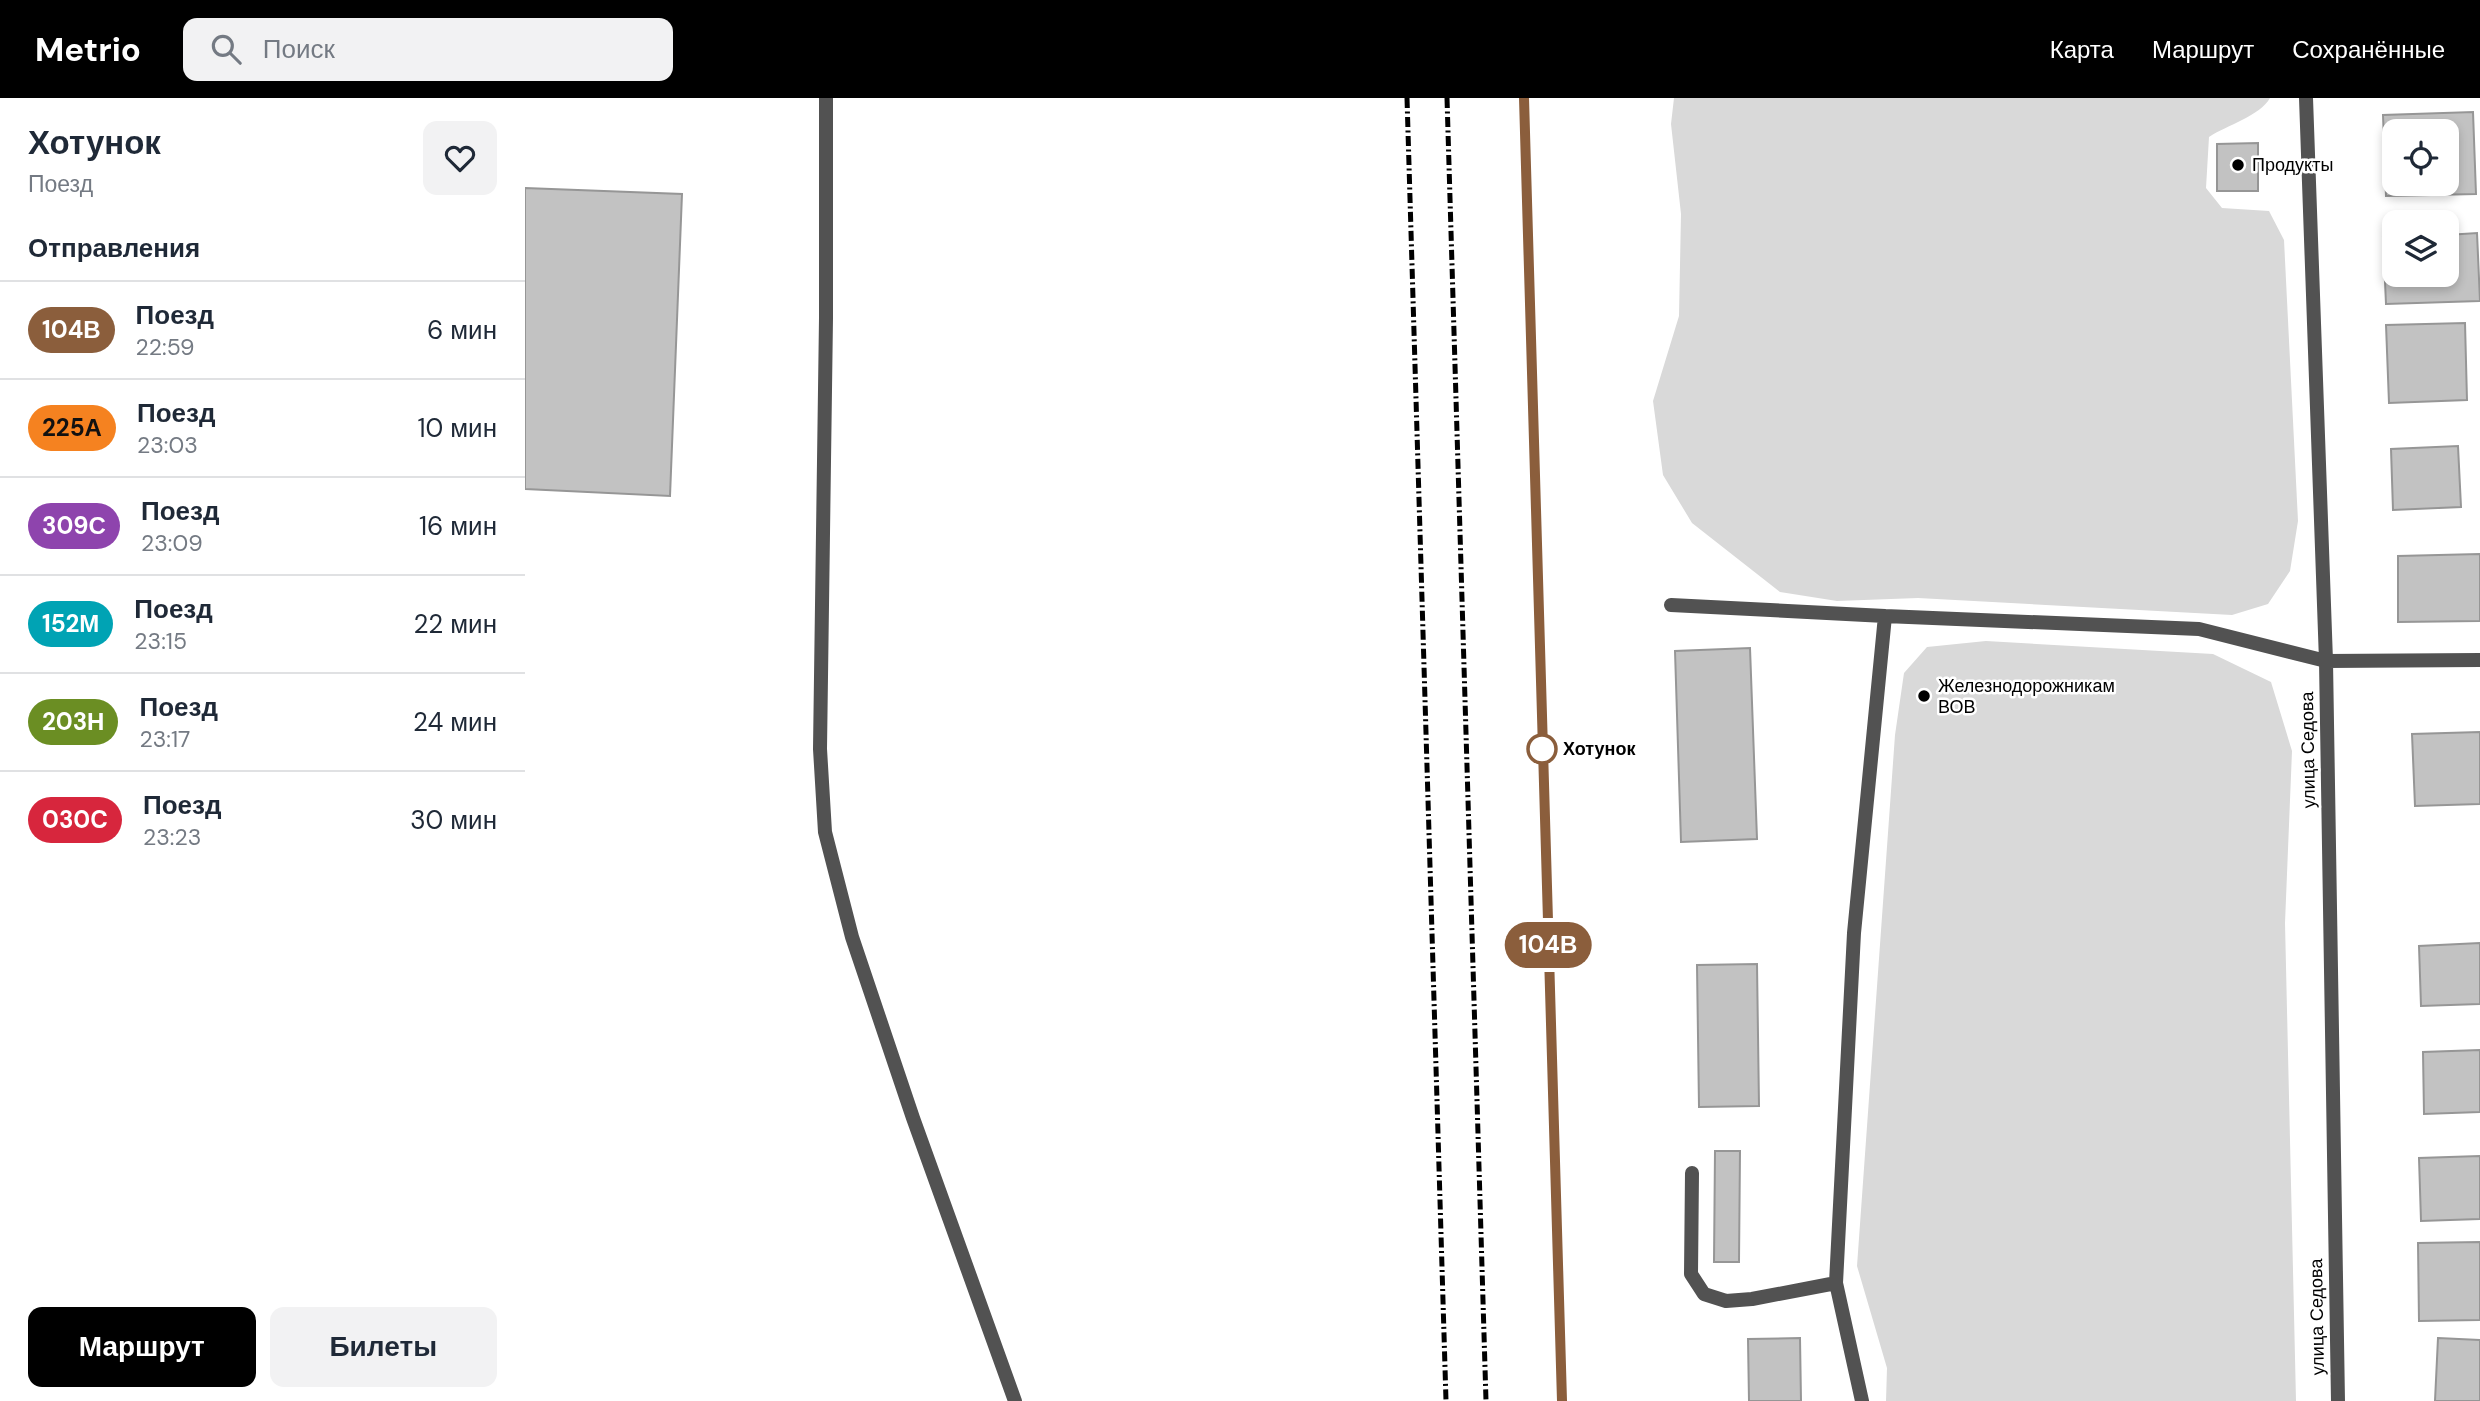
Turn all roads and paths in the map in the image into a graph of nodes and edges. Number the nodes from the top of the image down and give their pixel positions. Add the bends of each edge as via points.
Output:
1 (825, 98) edge
2 (2306, 98) edge
3 (1671, 605) dead end
4 (1885, 616) junction
5 (2480, 660) edge
6 (2326, 661) junction
7 (1692, 1173) dead end
8 (1836, 1283) junction
9 (1015, 1401) edge
10 (1862, 1401) edge
11 (2338, 1401) edge

1 - 9 street via 820,749 825,832 878,1015
2 - 6 street, улица Седова
3 - 4 street
4 - 6 street via 2200,629
4 - 8 street via 1854,933
5 - 6 street
6 - 11 street, улица Седова
7 - 8 street via 1691,1274 1704,1294 1726,1301 1752,1299
8 - 10 street

